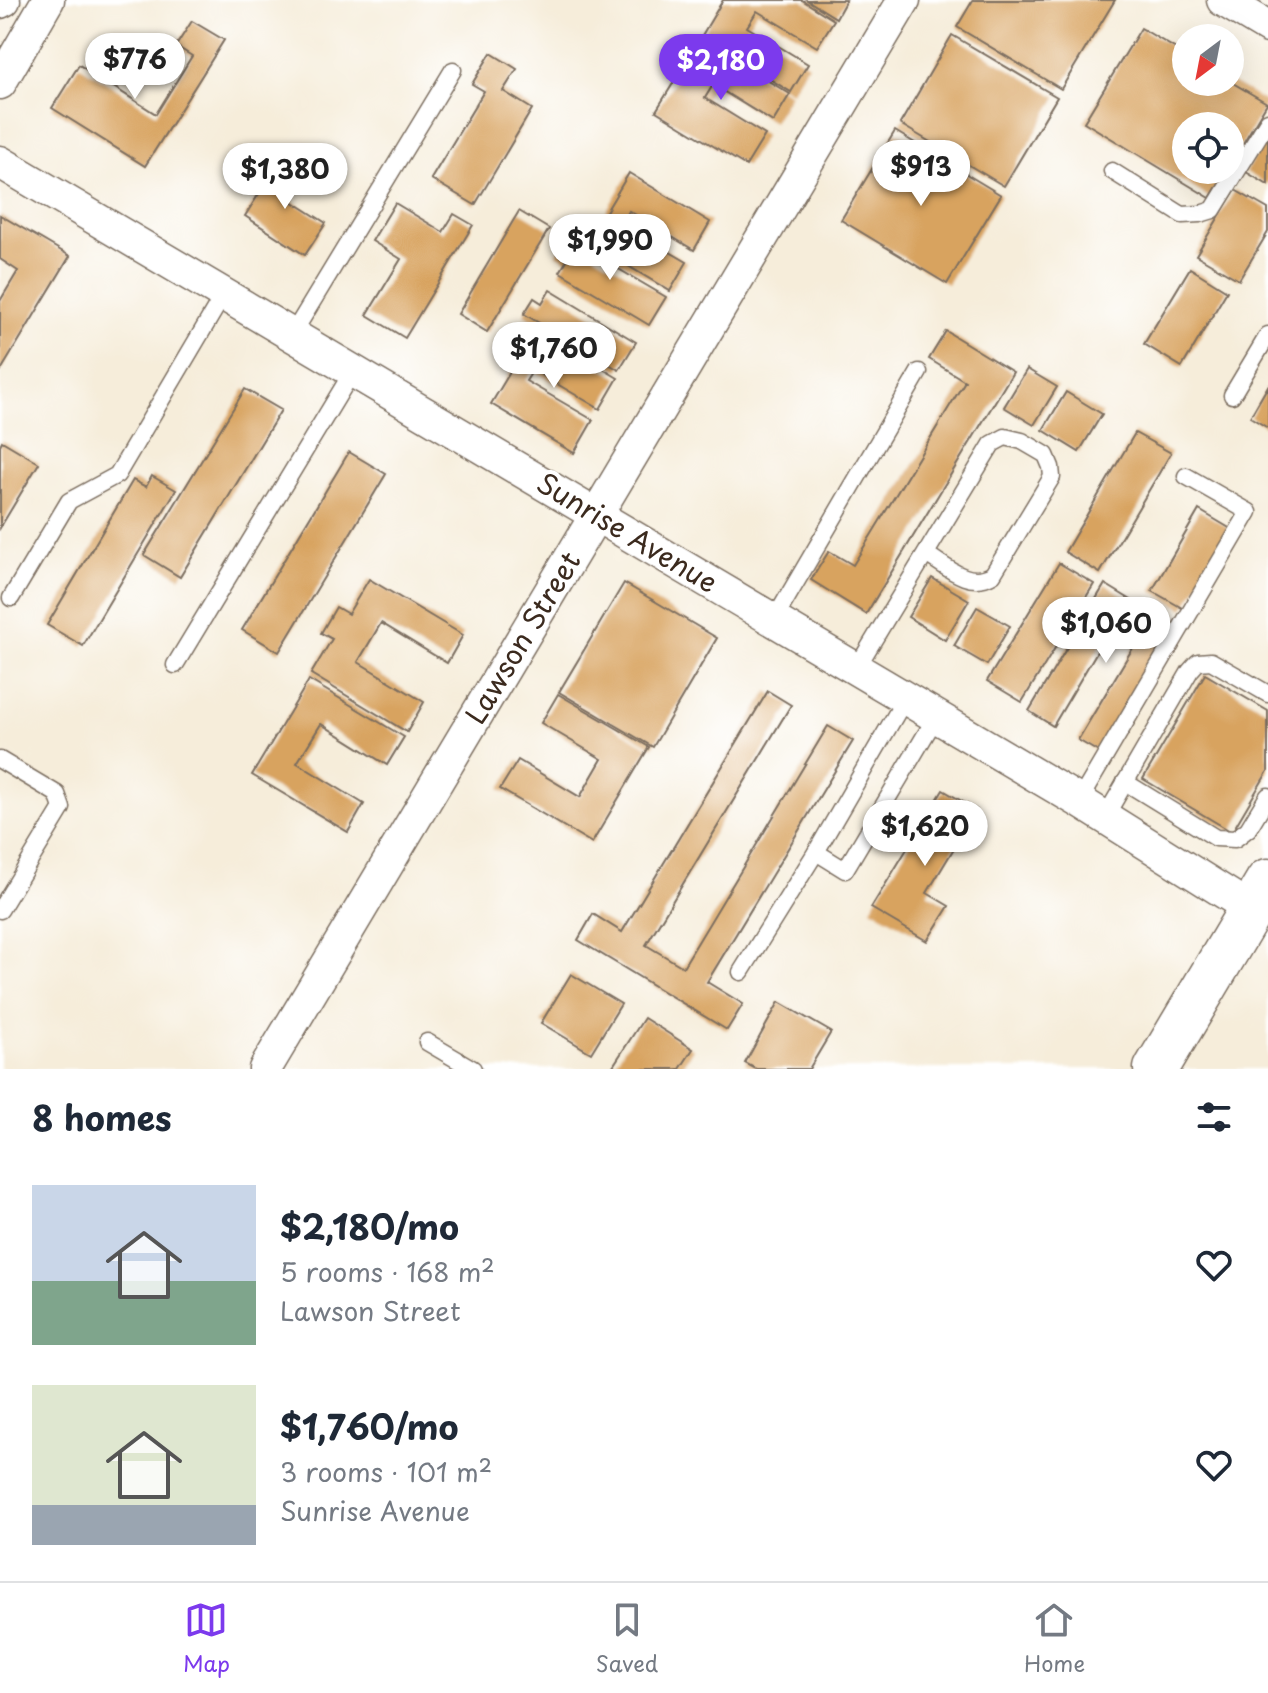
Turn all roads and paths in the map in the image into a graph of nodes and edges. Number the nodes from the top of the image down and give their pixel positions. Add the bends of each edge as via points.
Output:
1 (48, 0) edge
2 (904, 0) edge
3 (1223, 0) edge
4 (1268, 27) edge
5 (453, 70) dead end
6 (0, 83) edge
7 (1268, 121) edge
8 (0, 162) edge
9 (1112, 171) dead end
10 (224, 294) junction
11 (292, 335) junction
12 (1268, 335) edge
13 (353, 371) junction
14 (919, 372) dead end
15 (1232, 395) dead end
16 (1186, 476) dead end
17 (597, 515) junction
18 (926, 554) junction
19 (11, 598) dead end
20 (774, 620) junction
21 (175, 665) dead end
22 (856, 669) junction
23 (1268, 694) edge
24 (905, 699) junction
25 (936, 717) junction
26 (0, 760) edge
27 (1125, 782) junction
28 (1268, 796) edge
29 (1092, 809) junction
30 (816, 852) junction
31 (1260, 895) edge
32 (0, 910) edge
33 (741, 972) dead end
34 (427, 1042) dead end
35 (265, 1069) edge
36 (473, 1069) edge
37 (1156, 1069) edge

1 - 6 street
2 - 17 street, Lawson Street
3 - 4 street
5 - 11 lane
7 - 9 lane via 1213,210 1182,215
8 - 10 street, Sunrise Avenue
10 - 11 street, Sunrise Avenue
10 - 19 lane via 117,475 69,501
11 - 13 street, Sunrise Avenue
12 - 15 lane
13 - 17 street, Sunrise Avenue
13 - 21 lane
14 - 20 lane
16 - 29 lane via 1249,512
17 - 20 street, Sunrise Avenue
17 - 35 street, Lawson Street
18 - 18 lane via 992,444 1005,437 1046,455 1052,477 993,574 983,580 965,578
18 - 22 lane
20 - 22 street, Sunrise Avenue
22 - 24 street, Sunrise Avenue
23 - 27 lane via 1211,661 1198,662
24 - 25 street, Sunrise Avenue
24 - 30 lane
25 - 29 street, Sunrise Avenue
25 - 30 lane via 845,870
26 - 32 lane via 57,794 62,808
27 - 28 lane via 1216,838 1235,839 1248,829
27 - 29 lane
29 - 31 street, Sunrise Avenue
30 - 33 lane
31 - 37 main road
34 - 36 lane

